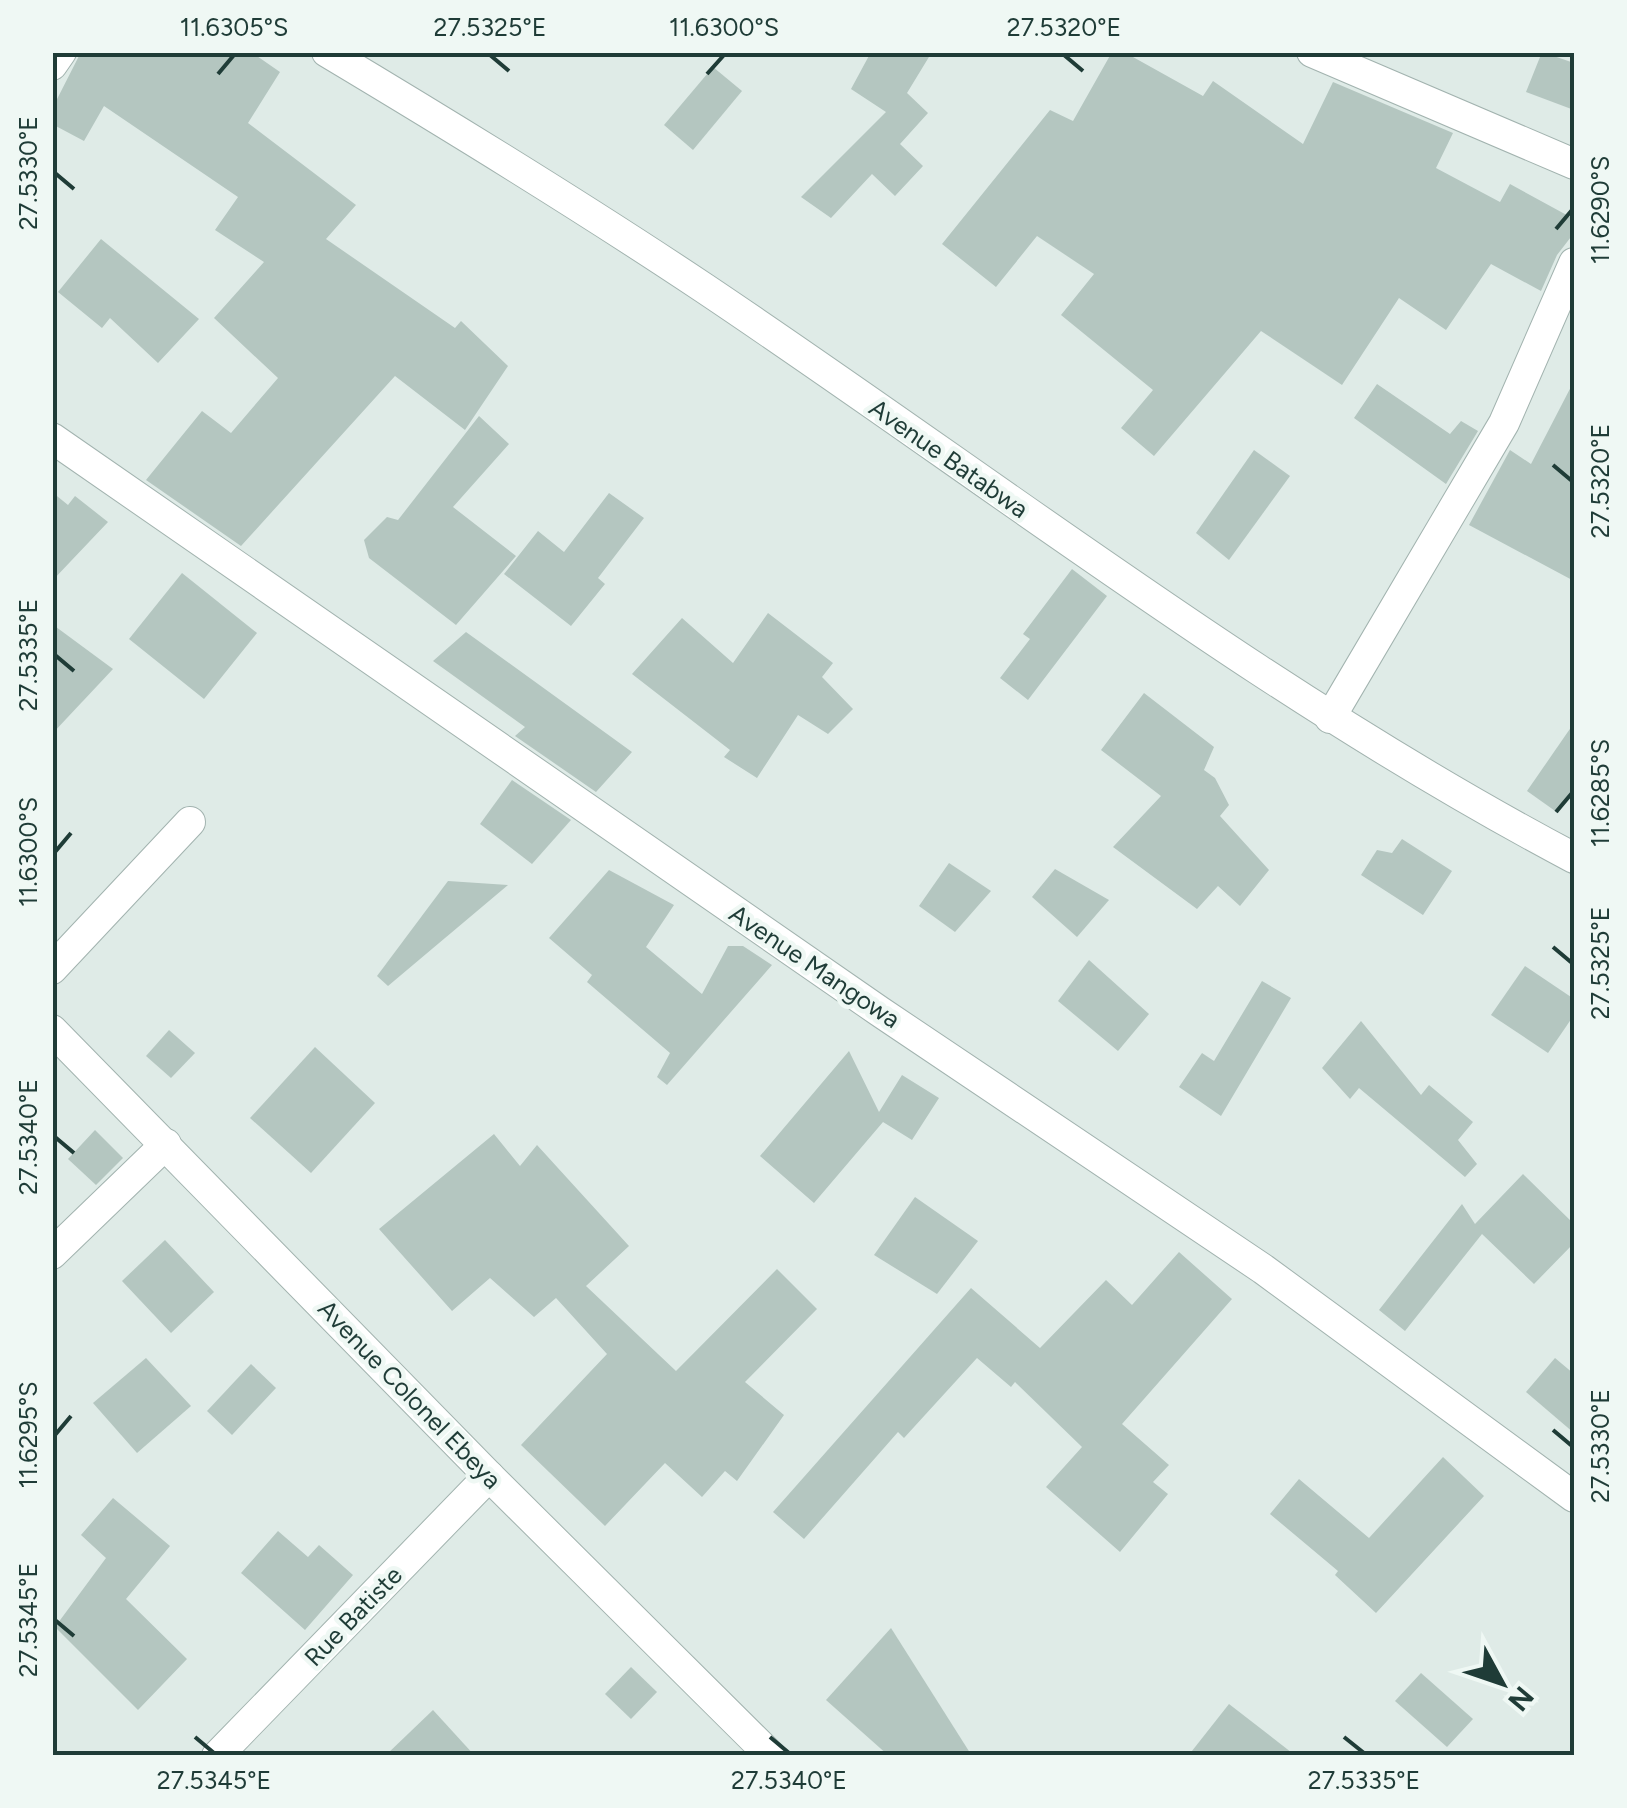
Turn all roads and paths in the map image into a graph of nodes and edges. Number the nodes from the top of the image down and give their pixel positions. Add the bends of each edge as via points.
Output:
1 (61, 52) edge
2 (326, 52) edge
3 (1312, 52) edge
4 (52, 65) edge
5 (1574, 164) edge
6 (1574, 263) edge
7 (52, 438) edge
8 (1330, 718) junction
9 (190, 822) dead end
10 (1574, 858) edge
11 (52, 969) edge
12 (52, 1030) edge
13 (166, 1144) junction
14 (52, 1254) edge
15 (489, 1476) junction
16 (1574, 1497) edge
17 (217, 1756) edge
18 (771, 1756) edge

1 - 4 street
2 - 8 street, Avenue Batabwa via 705,288
3 - 5 street
6 - 8 street via 1504,423
7 - 16 street, Avenue Mangowa via 1263,1269
8 - 10 street, Avenue Batabwa via 1447,791
9 - 11 street
12 - 13 street, Avenue Colonel Ebeya
13 - 14 street
13 - 15 street, Avenue Colonel Ebeya
15 - 17 street, Rue Batiste
15 - 18 street, Avenue Colonel Ebeya

